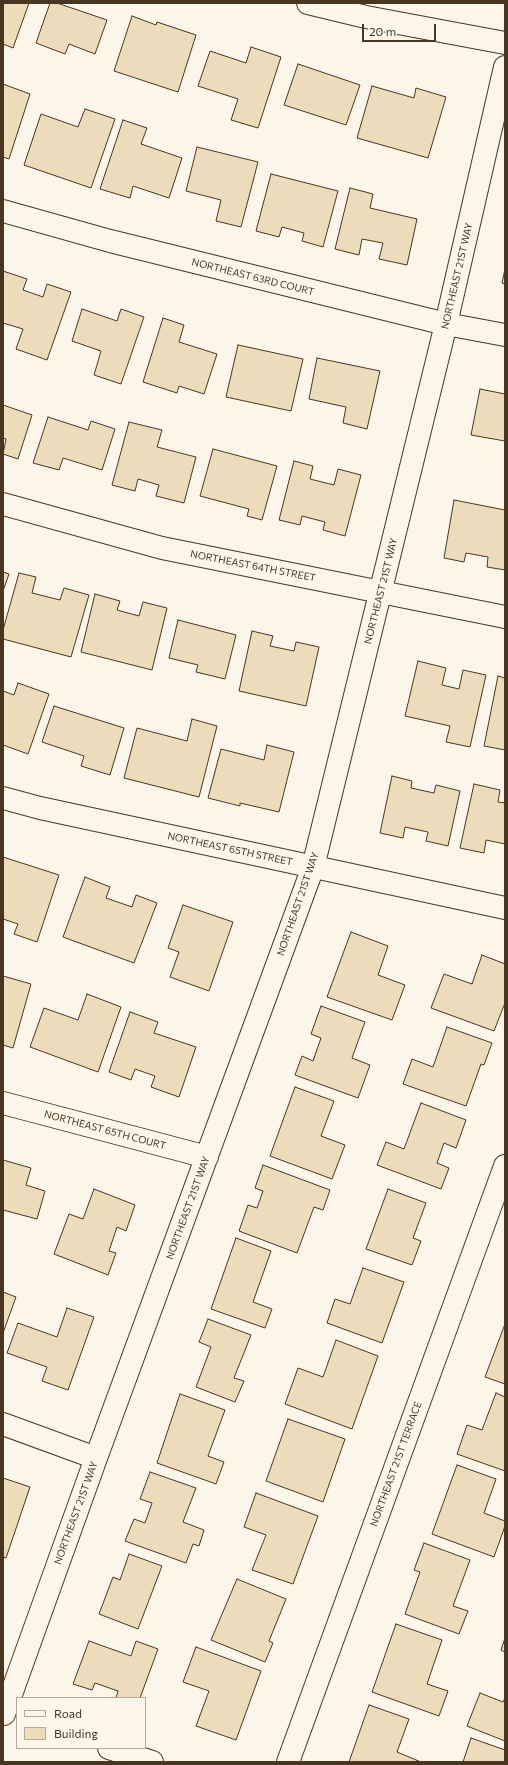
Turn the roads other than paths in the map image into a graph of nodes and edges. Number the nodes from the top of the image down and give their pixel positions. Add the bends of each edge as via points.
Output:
1 (308, 3) edge
2 (505, 43) edge
3 (505, 67) edge
4 (3, 211) edge
5 (446, 324) junction
6 (505, 336) edge
7 (3, 504) edge
8 (381, 591) junction
9 (505, 617) edge
10 (3, 798) edge
11 (313, 867) junction
12 (505, 908) edge
13 (3, 1103) edge
14 (207, 1157) junction
15 (505, 1166) edge
16 (3, 1424) edge
17 (96, 1458) junction
18 (8, 1715) edge
19 (112, 1749) edge
20 (152, 1762) edge
21 (288, 1762) edge

1 - 2 street via 366,17
3 - 5 street, NORTHEAST 21ST WAY
4 - 5 street, NORTHEAST 63RD COURT via 110,241
5 - 6 street, NORTHEAST 63RD COURT
5 - 8 street, NORTHEAST 21ST WAY
7 - 8 street, NORTHEAST 64TH STREET via 162,548
8 - 9 street, NORTHEAST 64TH STREET
8 - 11 street, NORTHEAST 21ST WAY
10 - 11 street, NORTHEAST 65TH STREET
11 - 12 street, NORTHEAST 65TH STREET
11 - 14 street, NORTHEAST 21ST WAY
13 - 14 street, NORTHEAST 65TH COURT
14 - 17 street, NORTHEAST 21ST WAY
15 - 21 street, NORTHEAST 21ST TERRACE
16 - 17 street
17 - 18 street, NORTHEAST 21ST WAY
19 - 20 street

